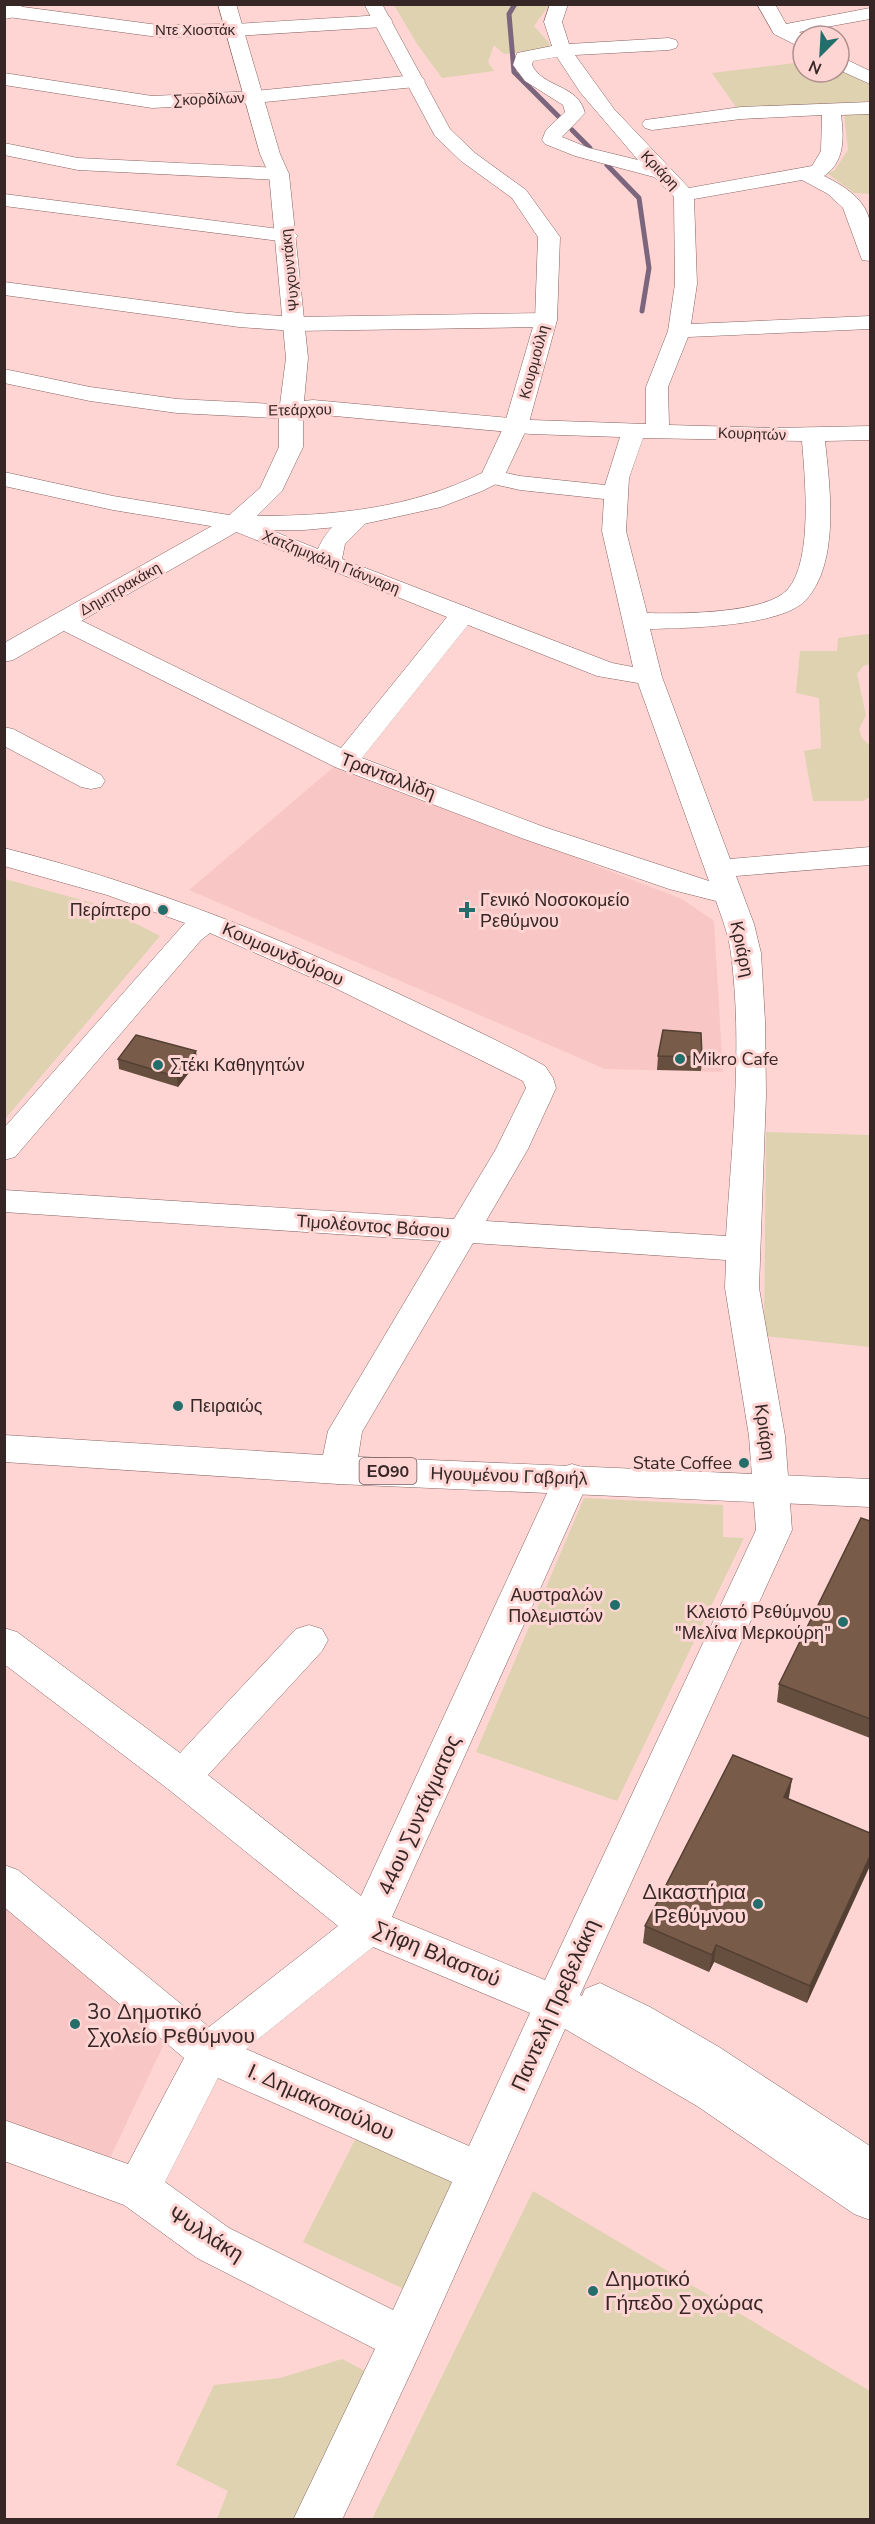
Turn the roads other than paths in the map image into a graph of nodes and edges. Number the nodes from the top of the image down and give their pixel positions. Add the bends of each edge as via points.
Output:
1 (227, 4) edge
2 (559, 4) edge
3 (766, 4) edge
4 (9, 10) edge
5 (378, 13) edge
6 (870, 14) edge
7 (235, 30) junction
8 (781, 30) junction
9 (791, 35) edge
10 (669, 44) dead end
11 (563, 50) junction
12 (851, 68) edge
13 (870, 78) edge
14 (4, 80) edge
15 (415, 81) junction
16 (255, 97) junction
17 (870, 108) edge
18 (831, 109) junction
19 (652, 124) dead end
20 (4, 149) edge
21 (659, 172) junction
22 (279, 174) junction
23 (807, 175) junction
24 (684, 195) junction
25 (9, 205) edge
26 (286, 236) junction
27 (870, 255) edge
28 (4, 288) edge
29 (546, 320) junction
30 (870, 323) edge
31 (295, 324) junction
32 (679, 331) junction
33 (4, 376) edge
34 (291, 412) junction
35 (516, 426) junction
36 (634, 431) junction
37 (658, 431) junction
38 (870, 433) edge
39 (813, 434) junction
40 (492, 477) junction
41 (4, 479) edge
42 (520, 483) junction
43 (616, 493) junction
44 (359, 518) junction
45 (598, 520) junction
46 (235, 523) junction
47 (330, 563) junction
48 (463, 614) junction
49 (63, 621) junction
50 (634, 621) junction
51 (4, 654) edge
52 (649, 677) junction
53 (4, 735) edge
54 (345, 761) junction
55 (91, 780) dead end
56 (870, 856) edge
57 (4, 857) edge
58 (723, 882) junction
59 (207, 921) junction
60 (4, 1149) edge
61 (4, 1201) edge
62 (462, 1232) junction
63 (742, 1248) junction
64 (4, 1448) edge
65 (338, 1470) junction
66 (572, 1478) junction
67 (772, 1486) junction
68 (870, 1492) edge
69 (309, 1640) dead end
70 (9, 1653) edge
71 (182, 1777) junction
72 (4, 1882) edge
73 (368, 1926) junction
74 (559, 1994) junction
75 (209, 2053) junction
76 (4, 2140) edge
77 (870, 2171) edge
78 (479, 2172) junction
79 (138, 2189) junction
80 (870, 2199) edge
81 (403, 2339) junction
82 (317, 2520) edge

1 - 7 street, Ψυχουντάκη
2 - 11 street, Κριάρη via 553,21
3 - 8 street
4 - 7 street, Ντε Χιοστάκ via 158,31
5 - 7 street, Ντε Χιοστάκ
5 - 15 street, Κουρμούλη
6 - 8 street
7 - 16 street, Ψυχουντάκη
8 - 9 street
10 - 11 street
11 - 21 street, Κριάρη via 601,107
11 - 21 street via 522,60 531,78 555,88 572,103 575,113 553,134 552,140
12 - 13 street
14 - 16 street, Σκορδίλων via 152,102
15 - 16 street, Σκορδίλων
15 - 29 street, Κουρμούλη via 442,132 468,157 519,194 549,237
16 - 22 street, Ψυχουντάκη
17 - 18 street
18 - 19 street via 730,114
18 - 23 street via 834,143 827,165
20 - 22 street via 78,164
21 - 24 street, Κριάρη
22 - 26 street, Ψυχουντάκη
23 - 24 street
23 - 27 street via 853,204
24 - 32 street, Κριάρη via 686,284
25 - 26 street
26 - 31 street, Ψυχουντάκη
28 - 31 street
29 - 31 street
29 - 35 street, Κουρμούλη
30 - 32 street
31 - 34 street, Ψυχουντάκη via 297,358
32 - 37 street, Κριάρη via 657,387
33 - 34 street, Ετεάρχου via 184,408
34 - 35 street, Ετεάρχου via 313,407
34 - 46 street, Ψυχουντάκη via 291,447 270,491
35 - 36 street, Ετεάρχου
35 - 40 street, Κουρμούλη
36 - 37 street, Κουρητών
36 - 43 street, Κριάρη via 617,478
37 - 39 street, Κουρητών
38 - 39 street, Κουρητών
39 - 50 street via 816,531 810,569 795,597 766,609 708,620
40 - 42 street
40 - 44 street via 432,502
41 - 46 street, Χατζημιχάλη Γιάνναρη via 113,503
42 - 43 street
42 - 45 street via 570,501
43 - 45 street, Κριάρη
44 - 46 street
44 - 47 street via 329,549
45 - 50 street, Κριάρη
46 - 47 street, Χατζημιχάλη Γιάνναρη
46 - 49 street, Δημητρακάκη
47 - 48 street, Χατζημιχάλη Γιάνναρη
48 - 52 street, Χατζημιχάλη Γιάνναρη via 606,670
48 - 54 street
49 - 51 street, Δημητρακάκη
49 - 54 street, Τρανταλλίδη
50 - 52 street, Κριάρη
52 - 58 street, Κριάρη
53 - 55 street
54 - 58 street, Τρανταλλίδη via 679,883
56 - 58 street, Τρανταλλίδη
57 - 59 street, Κουμουνδούρου via 117,889
58 - 63 street, Κριάρη via 744,941 750,985 750,1095
59 - 60 street via 191,933
59 - 62 street, Κουμουνδούρου via 344,980 534,1073 541,1088 512,1149
61 - 62 street, Τιμολέοντος Βάσου
62 - 63 street, Τιμολέοντος Βάσου
62 - 65 street via 345,1431
63 - 67 street, Κριάρη via 742,1288
64 - 65 street, Ηγουμένου Γαβριήλ / ΕΟ90
65 - 66 street, Ηγουμένου Γαβριήλ / ΕΟ90
66 - 67 street, Ηγουμένου Γαβριήλ / ΕΟ90
66 - 73 street, 44ου Συντάγματος
67 - 68 street, Ηγουμένου Γαβριήλ / ΕΟ90
67 - 74 street, Παντελή Πρεβελάκη via 772,1537
69 - 71 street
70 - 71 street, Σήφη Βλαστού
71 - 73 street, Σήφη Βλαστού
72 - 75 street, Ι. Δημακοπούλου
73 - 74 street, Σήφη Βλαστού
73 - 75 street, 44ου Συντάγματος
74 - 77 street, Σήφη Βλαστού via 646,2025
74 - 78 street, Παντελή Πρεβελάκη
74 - 80 street, Σήφη Βλαστού via 599,2025 712,2092
75 - 78 street, Ι. Δημακοπούλου
75 - 79 street, 44ου Συντάγματος
76 - 79 street, Ψυλλάκη
78 - 81 street, Παντελή Πρεβελάκη
79 - 81 street, Ψυλλάκη via 213,2243
81 - 82 street, Παντελή Πρεβελάκη

